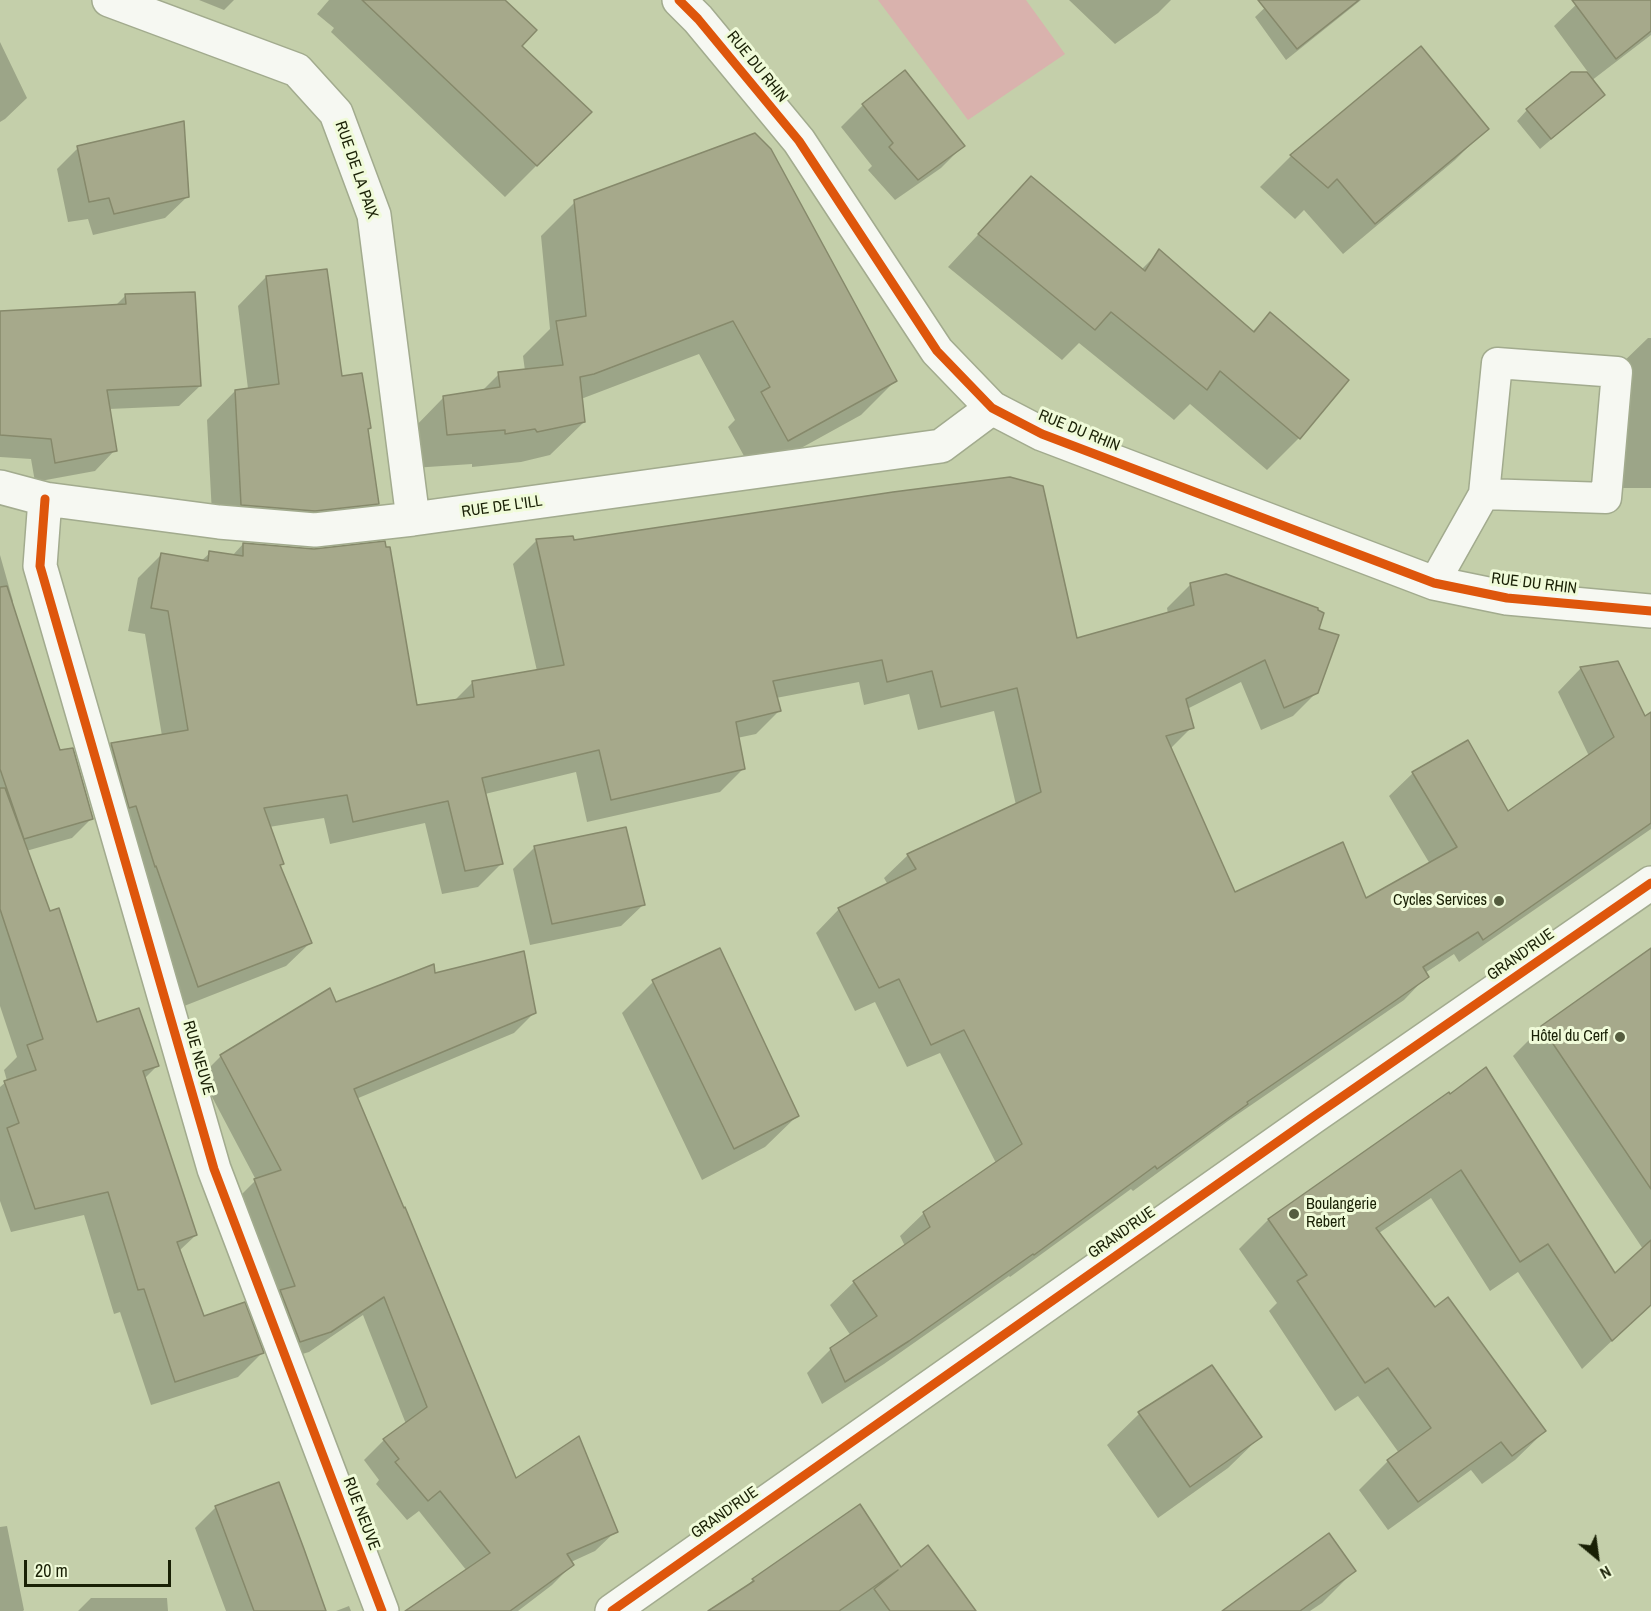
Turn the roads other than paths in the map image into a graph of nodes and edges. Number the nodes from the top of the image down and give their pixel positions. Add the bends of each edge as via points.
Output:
1 (109, 0) edge
2 (679, 0) edge
3 (992, 408) junction
4 (0, 487) edge
5 (1484, 494) junction
6 (45, 499) junction
7 (413, 519) junction
8 (1434, 583) junction
9 (1651, 611) edge
10 (1651, 883) edge
11 (382, 1611) edge
12 (612, 1611) edge

1 - 7 street, RUE DE LA PAIX via 297,70 336,112 374,215
2 - 3 street, RUE DU RHIN via 799,141 938,351
3 - 7 street, RUE DE L'ILL via 941,446
3 - 8 street, RUE DU RHIN via 1042,435
4 - 6 street, RUE DE L'ILL
5 - 5 lane via 1606,498 1617,372 1497,363
5 - 8 lane
6 - 7 street, RUE DE L'ILL via 219,522 315,530
6 - 11 street, RUE NEUVE via 40,566 214,1169
8 - 9 street, RUE DU RHIN via 1507,598
10 - 12 street, GRAND'RUE

